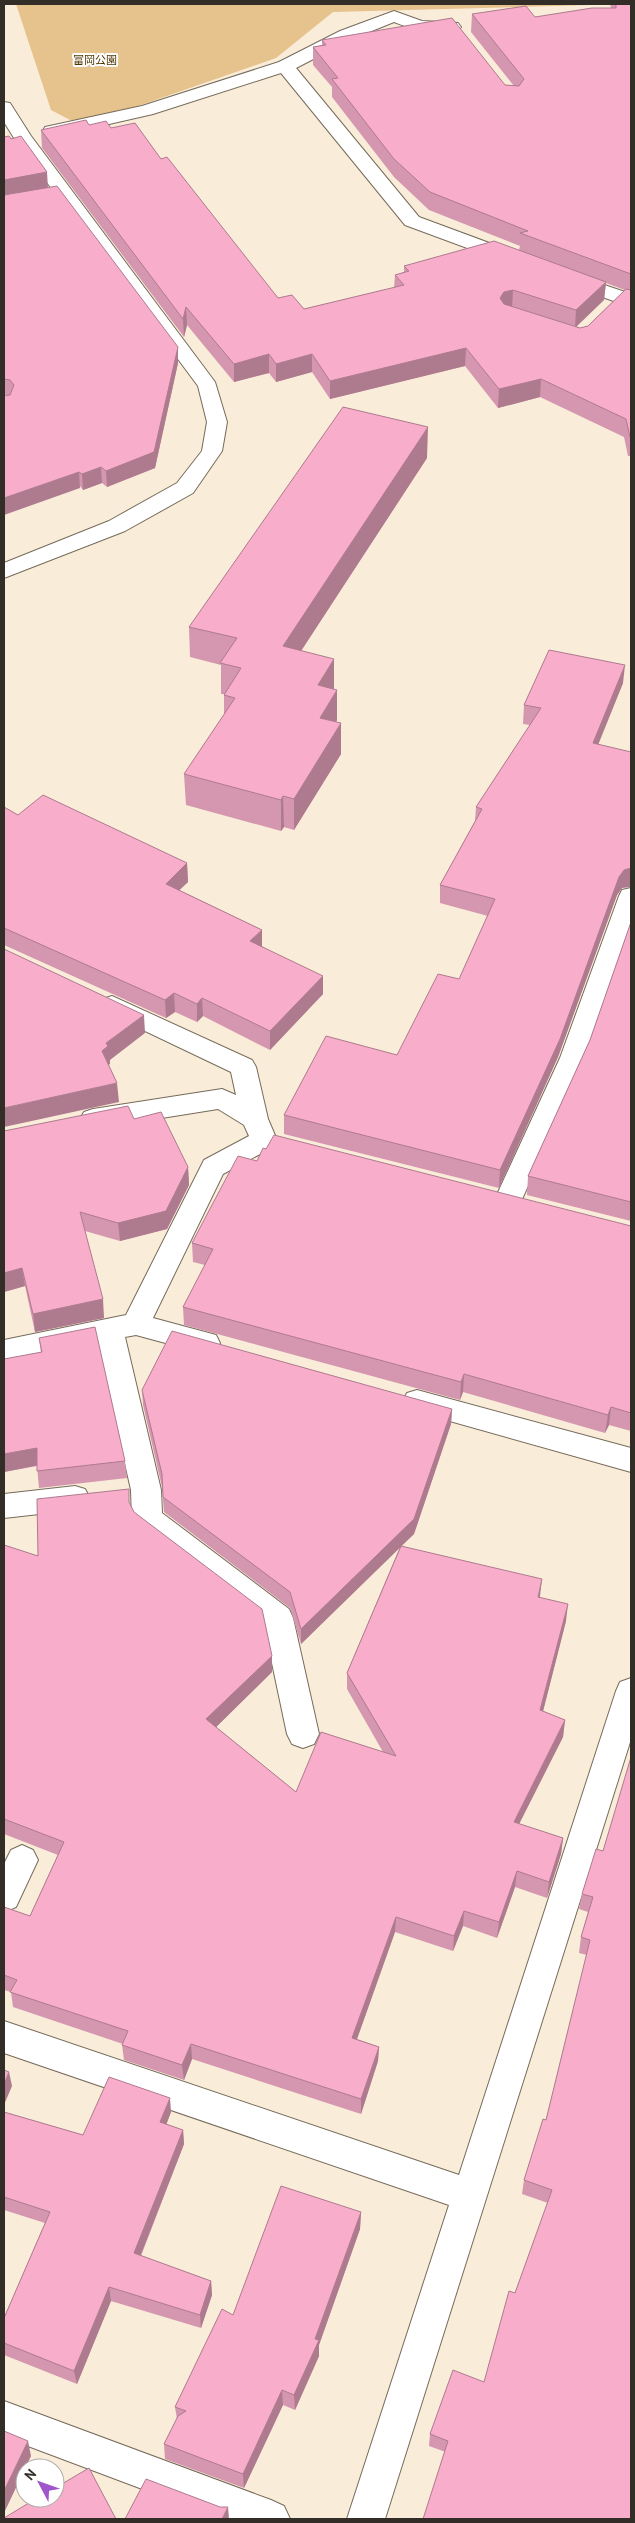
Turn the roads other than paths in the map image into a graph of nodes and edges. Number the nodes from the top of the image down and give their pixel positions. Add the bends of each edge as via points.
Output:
1 (467, 41) edge
2 (285, 66) junction
3 (4, 107) edge
4 (23, 138) junction
5 (530, 265) edge
6 (548, 271) edge
7 (620, 303) edge
8 (4, 571) edge
9 (631, 896) edge
10 (94, 996) edge
11 (70, 1124) edge
12 (259, 1130) junction
13 (292, 1147) edge
14 (480, 1194) edge
15 (122, 1327) junction
16 (231, 1350) edge
17 (4, 1352) edge
18 (393, 1395) edge
19 (631, 1460) edge
20 (121, 1493) junction
21 (4, 1506) edge
22 (630, 1697) edge
23 (303, 1734) dead end
24 (22, 1860) dead end
25 (4, 1897) edge
26 (4, 2037) edge
27 (469, 2195) junction
28 (4, 2419) edge
29 (270, 2519) edge
30 (366, 2519) edge

1 - 2 street via 456,27 420,26 394,16 346,35
2 - 4 street via 147,110
2 - 5 street via 412,221
3 - 4 street
4 - 8 street via 55,194 208,386 217,422 212,451 185,488 117,526
6 - 7 street
9 - 14 street via 518,1204
10 - 12 street via 242,1066
11 - 12 street via 222,1099
12 - 13 street
12 - 15 street via 213,1167
15 - 16 street
15 - 17 street
15 - 20 street
18 - 19 street
20 - 21 street
20 - 23 street via 147,1519 278,1618
22 - 27 street
24 - 25 street
26 - 27 street
27 - 30 street
28 - 29 street

